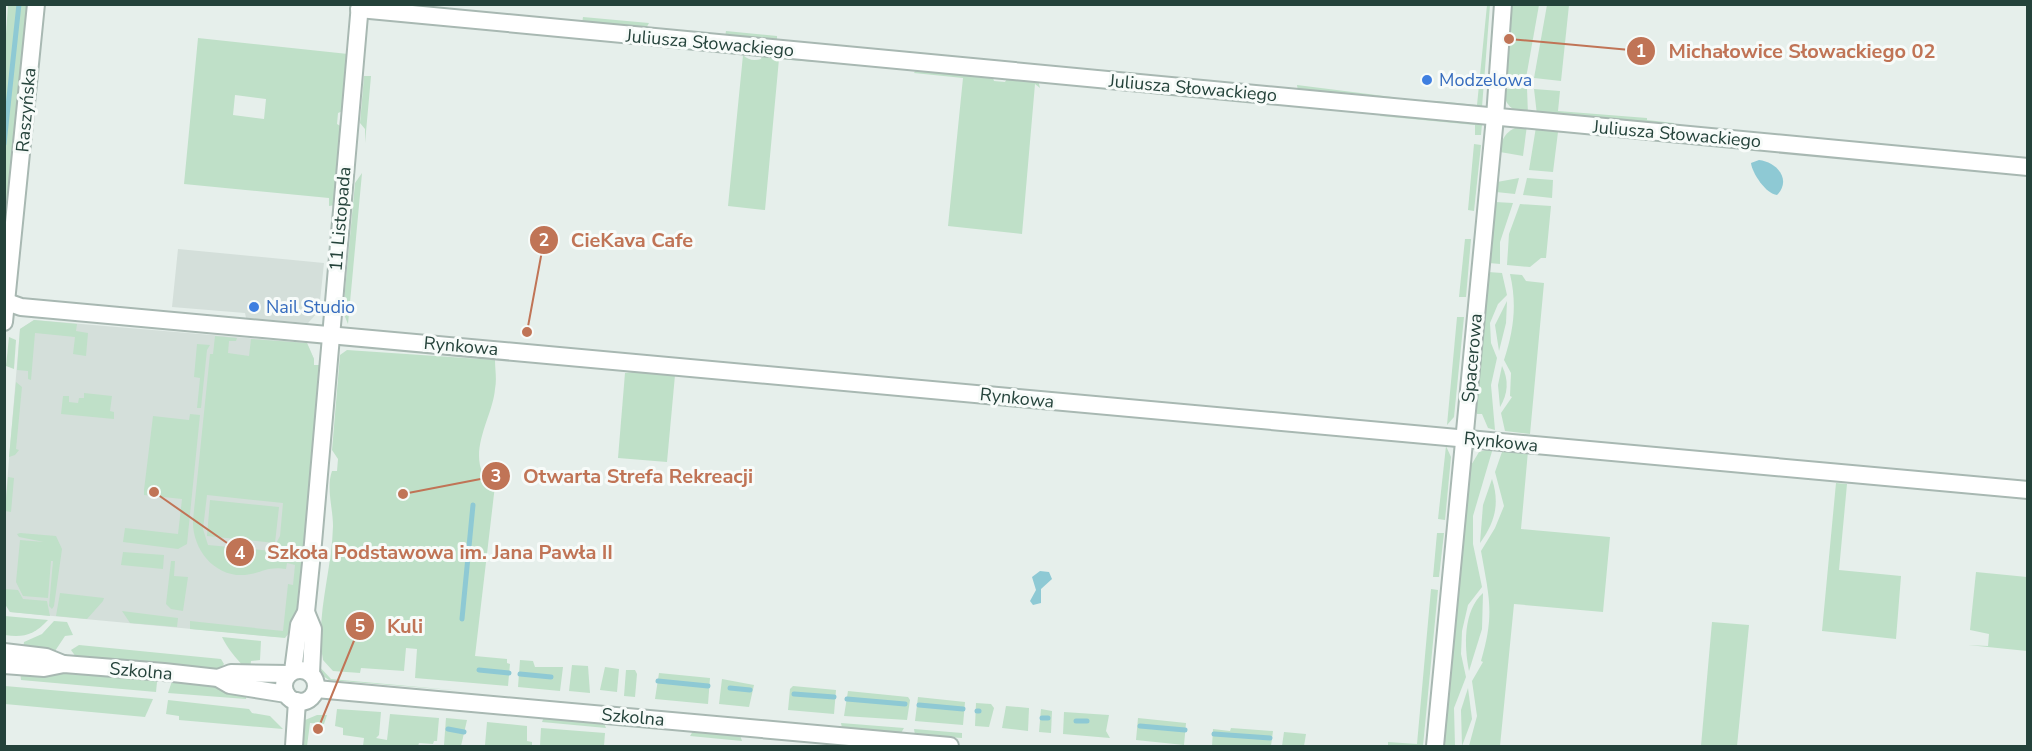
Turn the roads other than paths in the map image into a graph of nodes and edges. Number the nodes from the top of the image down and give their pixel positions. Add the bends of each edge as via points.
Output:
1 (36, 4) edge
2 (1503, 4) edge
3 (360, 7) edge
4 (1495, 117) junction
5 (2028, 167) edge
6 (6, 302) edge
7 (4, 322) edge
8 (329, 334) junction
9 (1464, 439) junction
10 (2028, 490) edge
11 (306, 612) junction
12 (4, 652) edge
13 (64, 664) junction
14 (4, 665) edge
15 (291, 673) junction
16 (218, 678) junction
17 (313, 681) junction
18 (292, 698) junction
19 (294, 747) edge
20 (950, 747) edge
21 (1435, 747) edge

1 - 6 street, Raszyńska
2 - 4 street, Spacerowa
3 - 4 street, Juliusza Słowackiego
3 - 8 street, 11 Listopada
4 - 5 street, Juliusza Słowackiego
4 - 9 street, Spacerowa
6 - 7 street, Raszyńska
6 - 8 street, Rynkowa via 21,307
8 - 9 street, Rynkowa
8 - 11 street, 11 Listopada
9 - 10 street, Rynkowa
9 - 21 street, Spacerowa
11 - 15 street, 11 Listopada via 299,625
11 - 17 street, 11 Listopada via 313,628
12 - 13 street, Szkolna via 46,657
13 - 14 street, Szkolna via 44,668
13 - 16 street, Szkolna
15 - 16 street, Szkolna via 231,673
15 - 17 street via 303,670
15 - 18 street via 284,684
16 - 18 street, Szkolna via 230,685
17 - 18 street via 309,699
17 - 20 street, Szkolna
18 - 19 street

